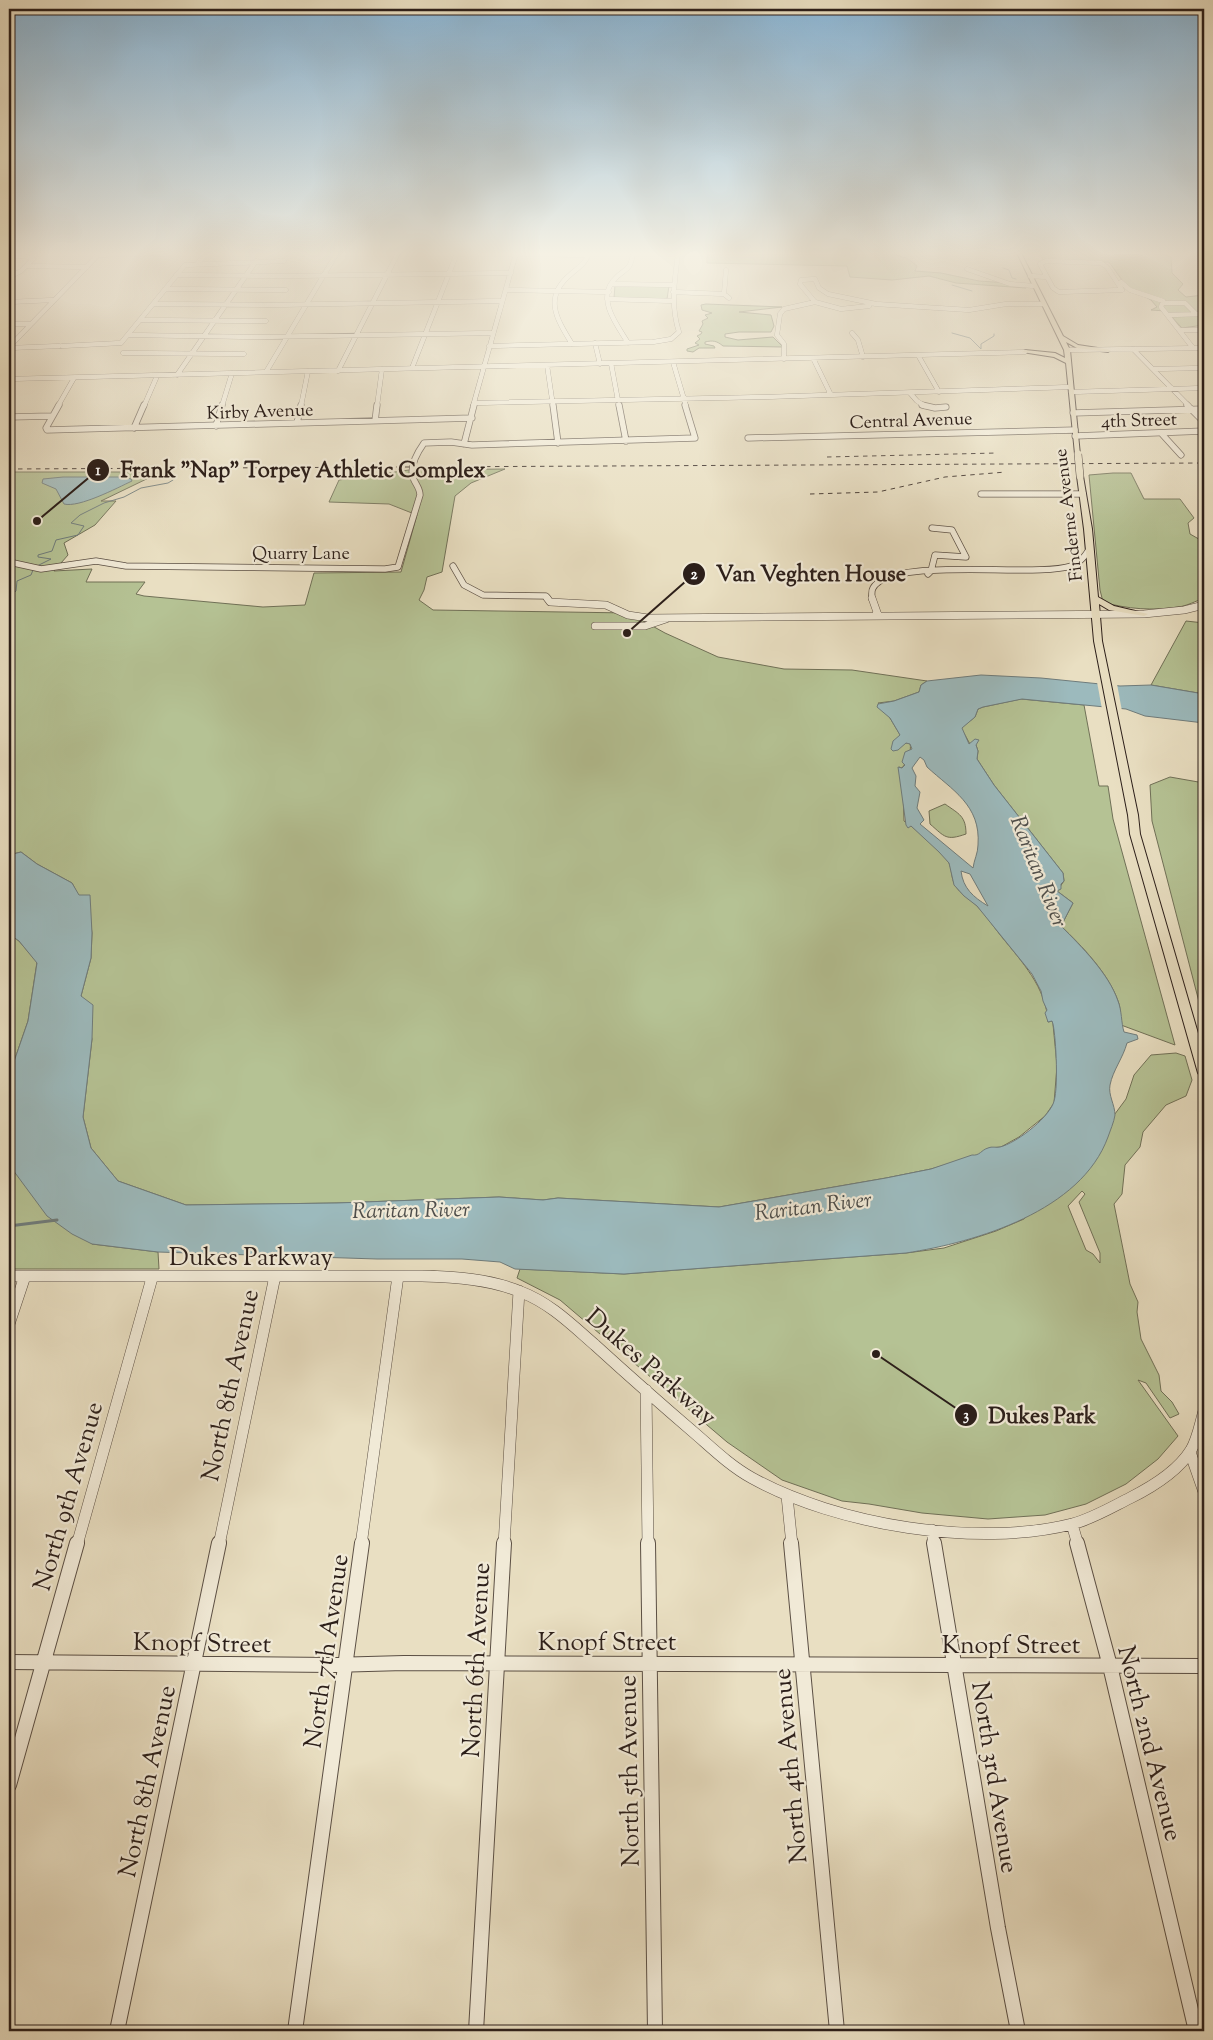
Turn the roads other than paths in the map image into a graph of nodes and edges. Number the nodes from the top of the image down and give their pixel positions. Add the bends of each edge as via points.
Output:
1 (196, 348) edge
2 (281, 348) edge
3 (349, 348) edge
4 (420, 348) edge
5 (488, 348) edge
6 (596, 348) edge
7 (784, 348) edge
8 (860, 348) edge
9 (1048, 348) edge
10 (1094, 348) edge
11 (1181, 348) edge
12 (1133, 349) junction
13 (1067, 350) junction
14 (1108, 350) junction
15 (1038, 351) junction
16 (1025, 352) junction
17 (123, 353) dead end
18 (192, 354) junction
19 (244, 354) dead end
20 (918, 355) junction
21 (863, 357) junction
22 (813, 358) junction
23 (784, 359) junction
24 (673, 362) junction
25 (1068, 362) junction
26 (600, 364) junction
27 (611, 364) junction
28 (547, 365) junction
29 (483, 366) junction
30 (412, 368) junction
31 (1204, 368) edge
32 (382, 369) junction
33 (338, 370) junction
34 (1153, 370) junction
35 (308, 371) junction
36 (266, 372) junction
37 (232, 373) junction
38 (177, 375) junction
39 (157, 376) junction
40 (74, 378) junction
41 (9, 379) edge
42 (1204, 388) edge
43 (1171, 389) junction
44 (1070, 390) junction
45 (939, 392) junction
46 (910, 393) junction
47 (831, 395) junction
48 (684, 399) junction
49 (618, 400) junction
50 (552, 402) junction
51 (475, 403) junction
52 (946, 407) dead end
53 (1204, 409) edge
54 (1192, 410) junction
55 (1073, 413) junction
56 (52, 416) junction
57 (9, 417) edge
58 (472, 418) junction
59 (376, 421) junction
60 (1204, 422) edge
61 (297, 423) junction
62 (216, 426) junction
63 (134, 428) junction
64 (1204, 431) edge
65 (1075, 433) junction
66 (1161, 433) junction
67 (748, 438) dead end
68 (626, 441) junction
69 (558, 443) junction
70 (464, 444) junction
71 (1182, 455) dead end
72 (981, 494) dead end
73 (1082, 494) junction
74 (932, 528) dead end
75 (1090, 548) junction
76 (9, 562) edge
77 (934, 562) junction
78 (453, 566) dead end
79 (949, 569) junction
80 (931, 571) junction
81 (1094, 599) junction
82 (1204, 605) edge
83 (1096, 614) junction
84 (1144, 614) junction
85 (878, 615) junction
86 (667, 618) junction
87 (595, 626) dead end
88 (1204, 1073) edge
89 (9, 1276) edge
90 (25, 1276) junction
91 (275, 1276) junction
92 (398, 1276) junction
93 (152, 1278) junction
94 (520, 1291) junction
95 (9, 1324) edge
96 (646, 1390) junction
97 (1204, 1411) edge
98 (1190, 1452) junction
99 (1204, 1492) edge
100 (787, 1496) junction
101 (1072, 1524) junction
102 (932, 1530) junction
103 (9, 1662) edge
104 (43, 1662) junction
105 (194, 1664) junction
106 (497, 1664) junction
107 (649, 1664) junction
108 (346, 1665) junction
109 (802, 1665) junction
110 (955, 1666) junction
111 (1110, 1666) junction
112 (1204, 1666) edge
113 (9, 1785) edge
114 (117, 2031) edge
115 (295, 2031) edge
116 (476, 2031) edge
117 (655, 2031) edge
118 (837, 2031) edge
119 (1018, 2031) edge
120 (1196, 2031) edge

1 - 18 street
2 - 36 street
3 - 33 street
4 - 30 street
5 - 29 street
6 - 26 street
7 - 23 street
8 - 21 street
9 - 15 main road
10 - 14 main road
11 - 12 street
12 - 14 street
12 - 34 street
13 - 14 street
13 - 15 main road
13 - 25 main road, Finderne Avenue
15 - 16 main road
16 - 20 street
16 - 25 main road via 1055,355
17 - 18 street
18 - 19 street
18 - 38 street
20 - 21 street
20 - 45 street
21 - 22 street
22 - 23 street
22 - 47 street
23 - 24 street
24 - 27 street
24 - 48 street
25 - 44 main road, Finderne Avenue
26 - 27 street
26 - 28 street
27 - 49 street
28 - 29 street
28 - 50 street
29 - 30 street
29 - 51 street
30 - 32 street
31 - 34 street
32 - 33 street
32 - 59 street
33 - 35 street
34 - 43 street
35 - 36 street
35 - 61 street
36 - 37 street
37 - 38 street
37 - 62 street
38 - 39 street
39 - 40 street
39 - 63 street
40 - 41 street
40 - 56 street
42 - 43 street
43 - 44 street
43 - 54 street
44 - 45 street
44 - 55 main road, Finderne Avenue
45 - 46 street
46 - 47 street
46 - 52 street via 927,407
47 - 48 street
48 - 49 street
48 - 68 street via 695,438
49 - 50 street
49 - 68 street
50 - 51 street
50 - 69 street
51 - 58 street
53 - 54 street
54 - 55 street
54 - 60 street
55 - 65 main road, Finderne Avenue
56 - 57 street
56 - 63 street, Kirby Avenue via 46,428 50,430
58 - 59 street, Kirby Avenue
58 - 70 street
59 - 61 street, Kirby Avenue
61 - 62 street, Kirby Avenue
62 - 63 street, Kirby Avenue
64 - 66 street, 4th Street
65 - 66 street, 4th Street
65 - 67 street, Central Avenue
65 - 73 main road, Finderne Avenue, bridge
66 - 71 street
68 - 69 street
69 - 70 street
70 - 76 street, Quarry Lane via 424,443 421,447 413,468 413,476 421,490 398,567 224,568 126,566 100,562 41,569
72 - 73 street
73 - 75 main road, Finderne Avenue
74 - 77 street via 952,530 966,558 935,555
75 - 79 street via 1074,566
75 - 81 main road, Finderne Avenue
77 - 79 street
77 - 80 street
78 - 86 street via 464,585 484,595 546,596 550,602 606,605 628,615
79 - 80 street
80 - 85 street via 924,575 896,576 874,586 871,594
81 - 83 main road, Finderne Avenue
81 - 84 main road via 1112,608
82 - 84 street
83 - 84 street
83 - 85 street
83 - 88 main road, Finderne Avenue via 1098,641 1135,834
85 - 86 street
86 - 87 street via 645,626
89 - 90 street, Dukes Parkway
90 - 93 street, Dukes Parkway
90 - 95 street
91 - 92 street, Dukes Parkway
91 - 93 street, Dukes Parkway
91 - 105 street, North 8th Avenue
92 - 94 street, Dukes Parkway via 464,1278
92 - 108 street, North 7th Avenue
93 - 104 street, North 9th Avenue
94 - 96 street, Dukes Parkway via 554,1309
94 - 106 street, North 6th Avenue
96 - 100 street, Dukes Parkway via 733,1466
96 - 107 street, North 5th Avenue
97 - 98 street, Dukes Parkway
98 - 99 street
98 - 101 street, Dukes Parkway via 1159,1482 1120,1504
100 - 102 street, Dukes Parkway via 870,1520
100 - 109 street, North 4th Avenue
101 - 102 street, Dukes Parkway via 1022,1533 974,1534
101 - 111 street, North 2nd Avenue
102 - 110 street, North 3rd Avenue
103 - 104 street, Knopf Street
104 - 105 street, Knopf Street
104 - 113 street, North 9th Avenue
105 - 108 street, Knopf Street
105 - 114 street, North 8th Avenue
106 - 107 street, Knopf Street
106 - 108 street, Knopf Street
106 - 116 street, North 6th Avenue
107 - 109 street, Knopf Street
107 - 117 street, North 5th Avenue
108 - 115 street, North 7th Avenue
109 - 110 street, Knopf Street
109 - 118 street, North 4th Avenue
110 - 111 street, Knopf Street
110 - 119 street, North 3rd Avenue
111 - 112 street, Knopf Street
111 - 120 street, North 2nd Avenue

